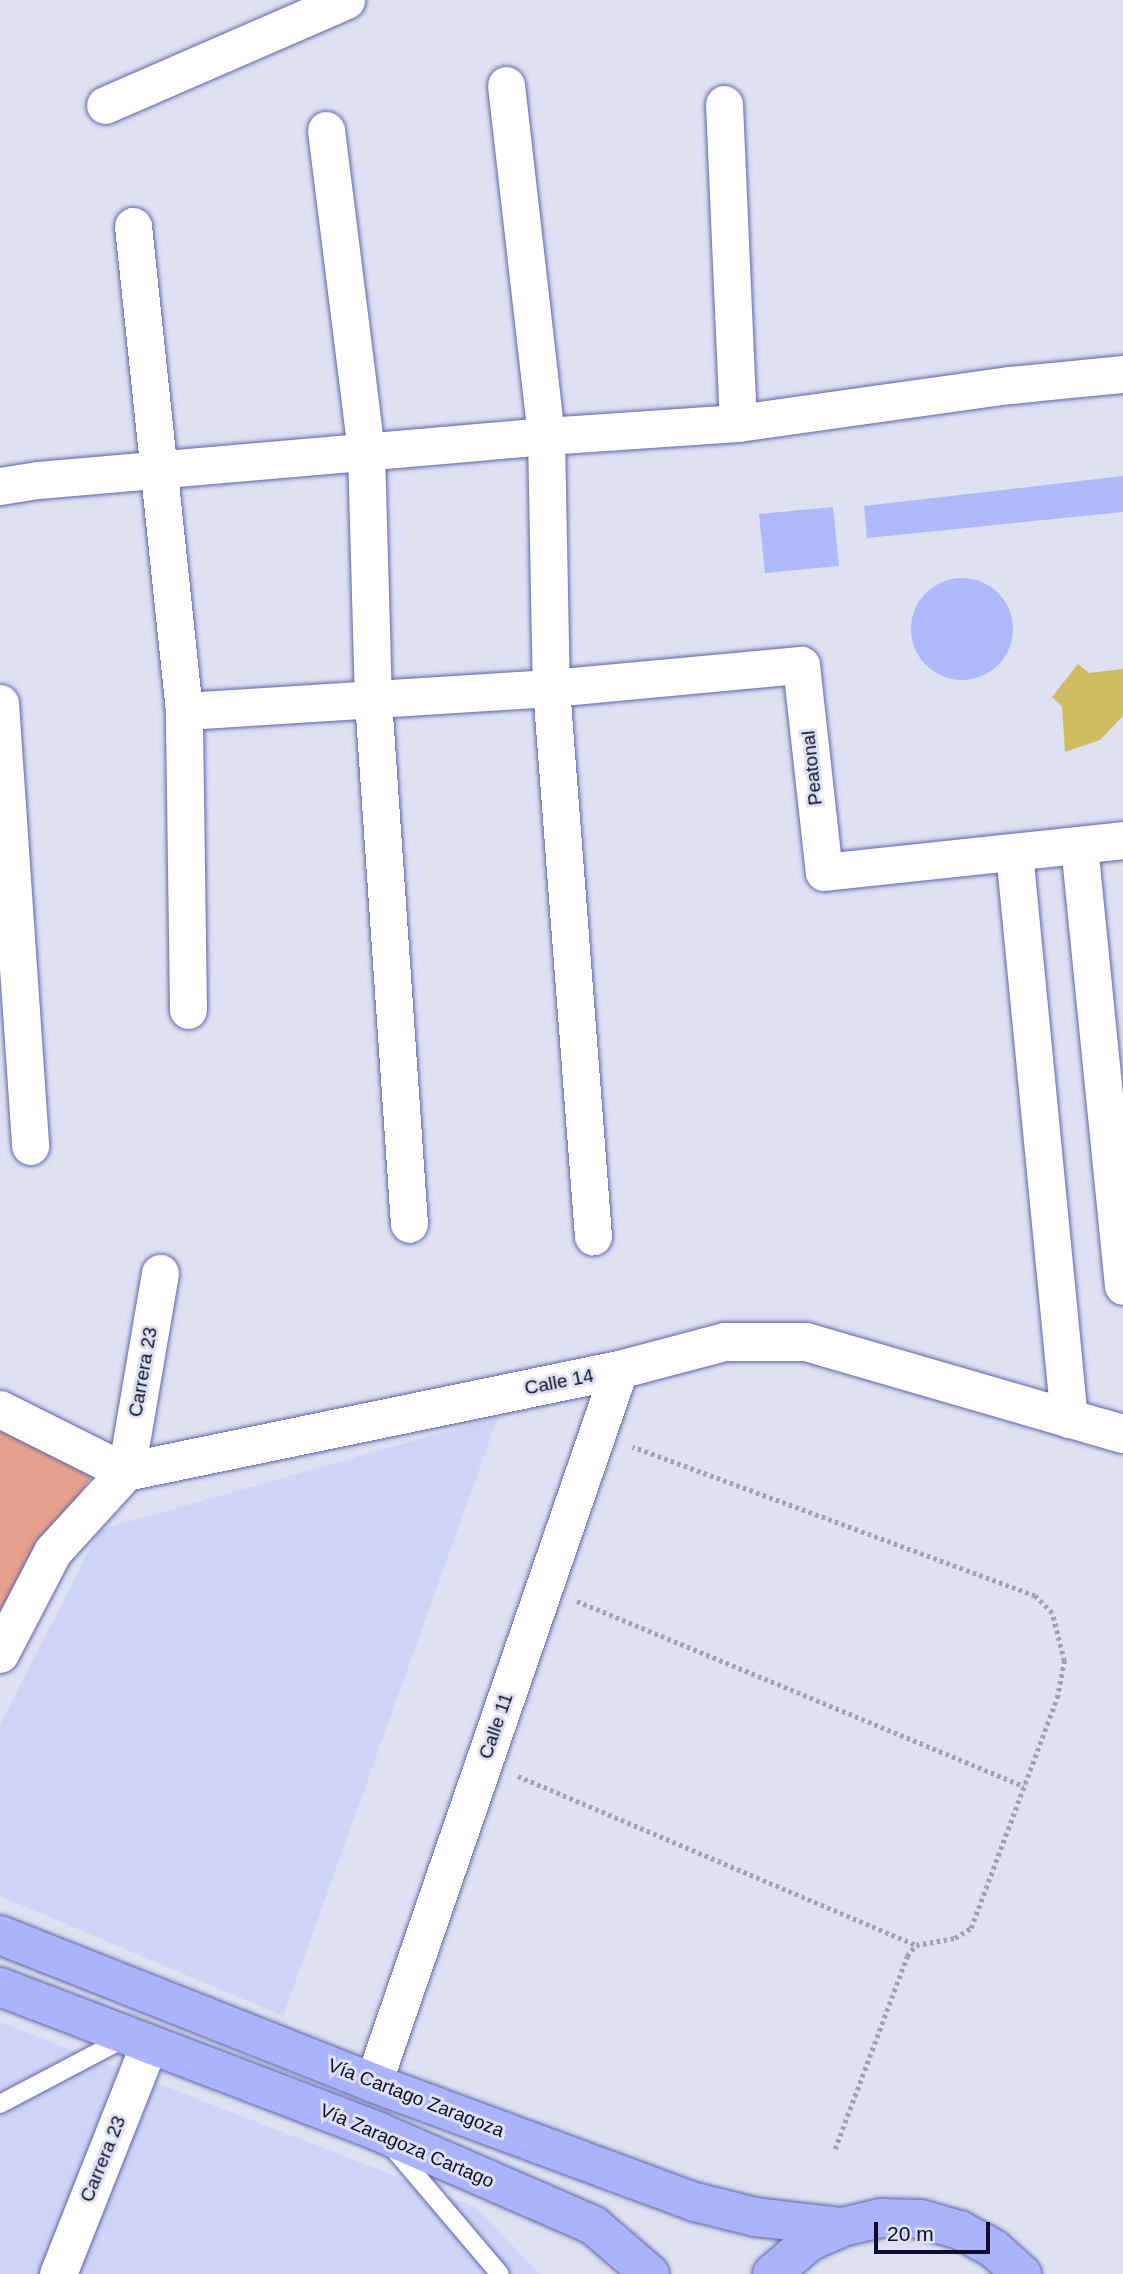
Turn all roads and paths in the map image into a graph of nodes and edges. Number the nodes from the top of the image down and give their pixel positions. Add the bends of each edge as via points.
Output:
1 (346, 0) edge
2 (506, 85) dead end
3 (724, 104) dead end
4 (105, 105) dead end
5 (326, 130) dead end
6 (133, 226) dead end
7 (1123, 374) edge
8 (737, 423) junction
9 (545, 436) junction
10 (366, 451) junction
11 (160, 469) junction
12 (0, 485) edge
13 (551, 688) junction
14 (373, 700) junction
15 (0, 703) edge
16 (184, 711) junction
17 (1123, 840) edge
18 (1079, 845) junction
19 (1014, 852) junction
20 (188, 1010) dead end
21 (30, 1146) dead end
22 (410, 1224) dead end
23 (593, 1236) dead end
24 (160, 1273) dead end
25 (1123, 1286) edge
26 (619, 1370) junction
27 (0, 1409) edge
28 (1069, 1419) junction
29 (596, 1434) junction
30 (1123, 1434) edge
31 (126, 1472) junction
32 (544, 1587) junction
33 (0, 1654) edge
34 (483, 1762) junction
35 (1024, 1786) junction
36 (0, 1935) edge
37 (916, 1945) junction
38 (0, 1987) edge
39 (139, 2040) junction
40 (373, 2083) junction
41 (0, 2104) edge
42 (379, 2132) junction
43 (835, 2149) dead end
44 (842, 2227) junction
45 (58, 2274) edge
46 (500, 2274) edge
47 (650, 2274) edge
48 (772, 2274) edge
49 (1022, 2274) edge

1 - 4 street
2 - 9 street
3 - 8 street
5 - 10 street
6 - 11 street
7 - 8 street
8 - 9 street
9 - 10 street
9 - 13 street
10 - 11 street
10 - 14 street
11 - 12 street
11 - 16 street
13 - 14 street
13 - 19 street, Peatonal via 800,665 824,872
13 - 23 street
14 - 16 street
14 - 22 street
15 - 21 street
16 - 20 street
17 - 18 street
18 - 19 street
18 - 25 street
19 - 28 street
24 - 31 street, Carrera 23
26 - 28 street, Calle 14 via 725,1342 806,1342
26 - 29 street, Calle 11
26 - 31 street, Calle 14
27 - 31 street
28 - 30 street, Calle 14
29 - 32 street, Calle 11
29 - 35 path via 1035,1595 1052,1613 1064,1661 1057,1698
31 - 33 street via 53,1552
32 - 34 street, Calle 11
32 - 35 path
34 - 37 path
34 - 40 street, Calle 11
35 - 37 path via 971,1928 955,1938
36 - 40 highway, Vía Cartago Zaragoza
37 - 43 path via 906,1956
38 - 39 highway, Vía Zaragoza Cartago
39 - 41 lane
39 - 42 highway, Vía Zaragoza Cartago
39 - 45 street, Carrera 23
40 - 44 highway, Vía Cartago Zaragoza via 695,2202 755,2217
42 - 46 lane
42 - 47 highway, Vía Zaragoza Cartago via 593,2225
44 - 48 highway via 809,2242
44 - 49 highway via 881,2218 921,2219 960,2230 994,2249

